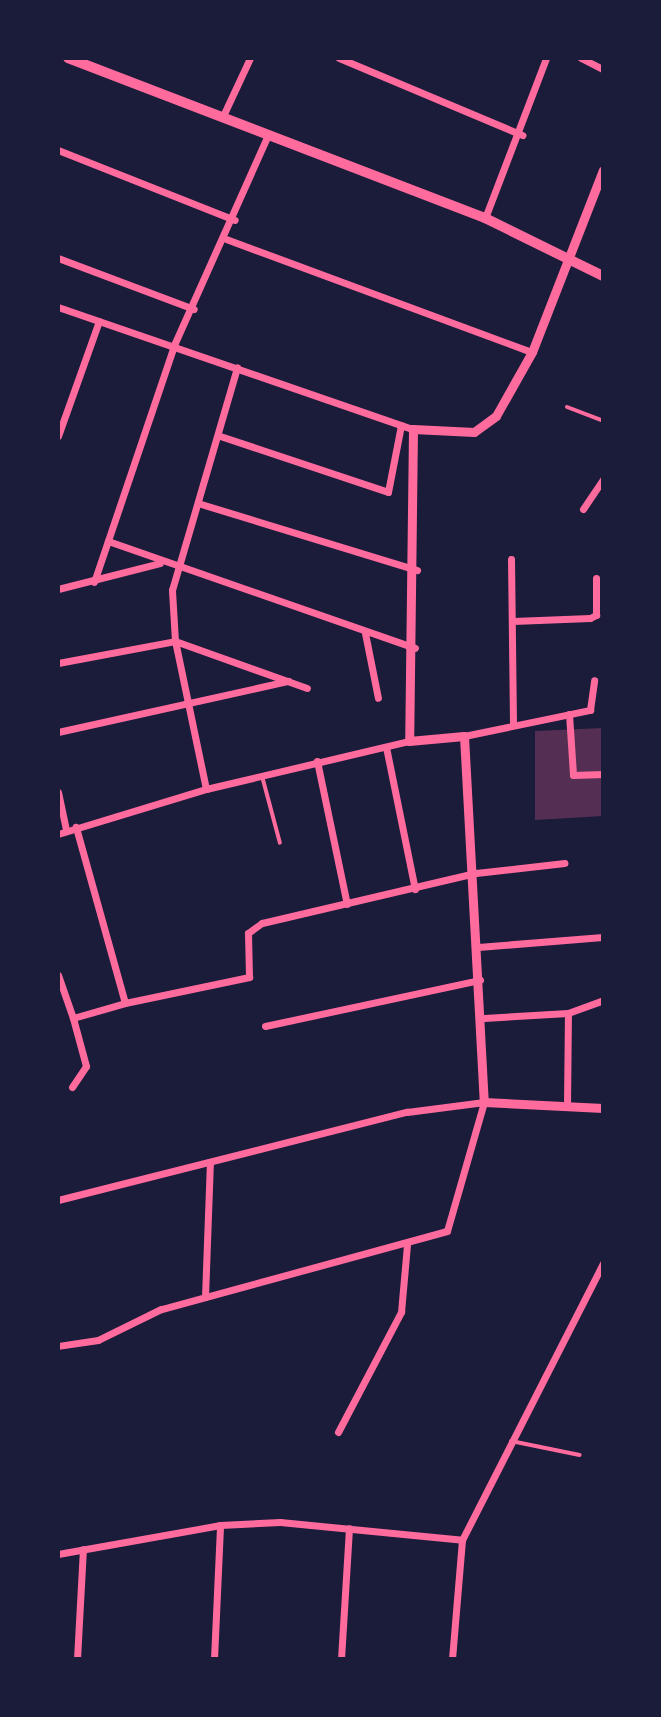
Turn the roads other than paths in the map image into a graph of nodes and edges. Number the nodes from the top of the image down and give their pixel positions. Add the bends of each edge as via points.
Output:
1 (68, 58) edge
2 (250, 58) edge
3 (339, 58) edge
4 (546, 58) edge
5 (581, 58) edge
6 (603, 69) edge
7 (222, 118) junction
8 (268, 135) junction
9 (522, 135) junction
10 (58, 150) edge
11 (603, 170) edge
12 (601, 184) edge
13 (485, 218) junction
14 (235, 220) junction
15 (226, 239) junction
16 (569, 256) junction
17 (58, 258) edge
18 (603, 276) edge
19 (58, 307) edge
20 (194, 309) junction
21 (99, 321) junction
22 (174, 345) junction
23 (532, 352) junction
24 (237, 367) junction
25 (567, 407) dead end
26 (603, 421) edge
27 (401, 425) junction
28 (413, 429) junction
29 (58, 436) edge
30 (220, 436) junction
31 (603, 479) edge
32 (201, 504) junction
33 (583, 509) dead end
34 (108, 541) junction
35 (511, 559) dead end
36 (160, 563) junction
37 (179, 568) junction
38 (417, 570) junction
39 (596, 578) dead end
40 (94, 582) junction
41 (58, 589) edge
42 (513, 621) junction
43 (365, 633) junction
44 (175, 641) junction
45 (415, 648) junction
46 (58, 663) edge
47 (594, 680) dead end
48 (291, 681) junction
49 (307, 688) dead end
50 (378, 698) dead end
51 (190, 705) junction
52 (569, 714) junction
53 (513, 723) junction
54 (58, 732) edge
55 (464, 736) junction
56 (409, 741) junction
57 (386, 747) junction
58 (317, 761) junction
59 (603, 774) edge
60 (262, 776) junction
61 (206, 789) junction
62 (58, 792) edge
63 (76, 827) junction
64 (62, 833) edge
65 (280, 843) dead end
66 (564, 863) dead end
67 (476, 873) junction
68 (415, 889) junction
69 (347, 904) junction
70 (603, 937) edge
71 (478, 947) junction
72 (58, 975) edge
73 (480, 980) junction
74 (603, 1000) edge
75 (125, 1003) junction
76 (568, 1013) junction
77 (73, 1018) junction
78 (484, 1018) junction
79 (265, 1026) dead end
80 (72, 1087) dead end
81 (484, 1102) junction
82 (567, 1106) junction
83 (603, 1108) edge
84 (210, 1162) junction
85 (58, 1200) edge
86 (407, 1245) junction
87 (603, 1263) edge
88 (205, 1297) junction
89 (58, 1346) edge
90 (338, 1432) dead end
91 (509, 1441) junction
92 (580, 1455) dead end
93 (220, 1525) junction
94 (349, 1528) junction
95 (462, 1540) junction
96 (83, 1549) junction
97 (58, 1554) edge
98 (77, 1659) edge
99 (214, 1659) edge
100 (341, 1659) edge
101 (452, 1659) edge

1 - 7 main road
2 - 7 street
3 - 9 street
4 - 9 street
5 - 6 street
7 - 8 main road
8 - 13 main road
8 - 14 street
9 - 13 street
10 - 14 street
11 - 12 street
12 - 16 street
13 - 16 main road
14 - 15 street
15 - 20 street
15 - 23 street
16 - 18 main road
16 - 23 street
17 - 20 street
19 - 21 street
20 - 22 street
21 - 22 street
21 - 29 street
22 - 24 street
22 - 34 street
23 - 28 street via 486,426
24 - 27 street
24 - 30 street
25 - 26 lane
27 - 28 street
27 - 30 street via 388,492
28 - 38 street
30 - 32 street
31 - 33 street
32 - 37 street
32 - 38 street
34 - 36 street
34 - 40 street
35 - 42 street
36 - 37 street
36 - 40 street
37 - 43 street
37 - 44 street
38 - 45 street
39 - 42 street via 596,615
40 - 41 street
42 - 53 street
43 - 45 street
43 - 50 street
44 - 46 street
44 - 48 street
44 - 51 street
45 - 56 street
47 - 52 street via 593,706
48 - 49 street
48 - 51 street
51 - 54 street
51 - 61 street
52 - 53 street
52 - 59 street via 573,775
53 - 55 street
55 - 56 street
55 - 67 street
56 - 57 street
57 - 58 street
57 - 68 street
58 - 60 street
58 - 69 street
60 - 61 street
60 - 65 lane
61 - 63 street
62 - 64 street
63 - 64 street
63 - 75 street
66 - 67 street
67 - 68 street
67 - 71 street
68 - 69 street
69 - 75 street via 253,928 251,971 243,981
70 - 71 street
71 - 73 street
72 - 77 street
73 - 78 street
73 - 79 street
74 - 76 street
75 - 77 street
76 - 78 street
76 - 82 street
77 - 80 street via 86,1066
78 - 81 street
81 - 82 street
81 - 84 street via 407,1112
81 - 86 street via 454,1223
82 - 83 street
84 - 85 street
84 - 88 street
86 - 88 street
86 - 90 street via 401,1312
87 - 91 street
88 - 89 street via 98,1340
91 - 92 lane
91 - 95 street
93 - 94 street
93 - 96 street
93 - 99 street
94 - 95 street
94 - 100 street
95 - 101 street
96 - 97 street
96 - 98 street

